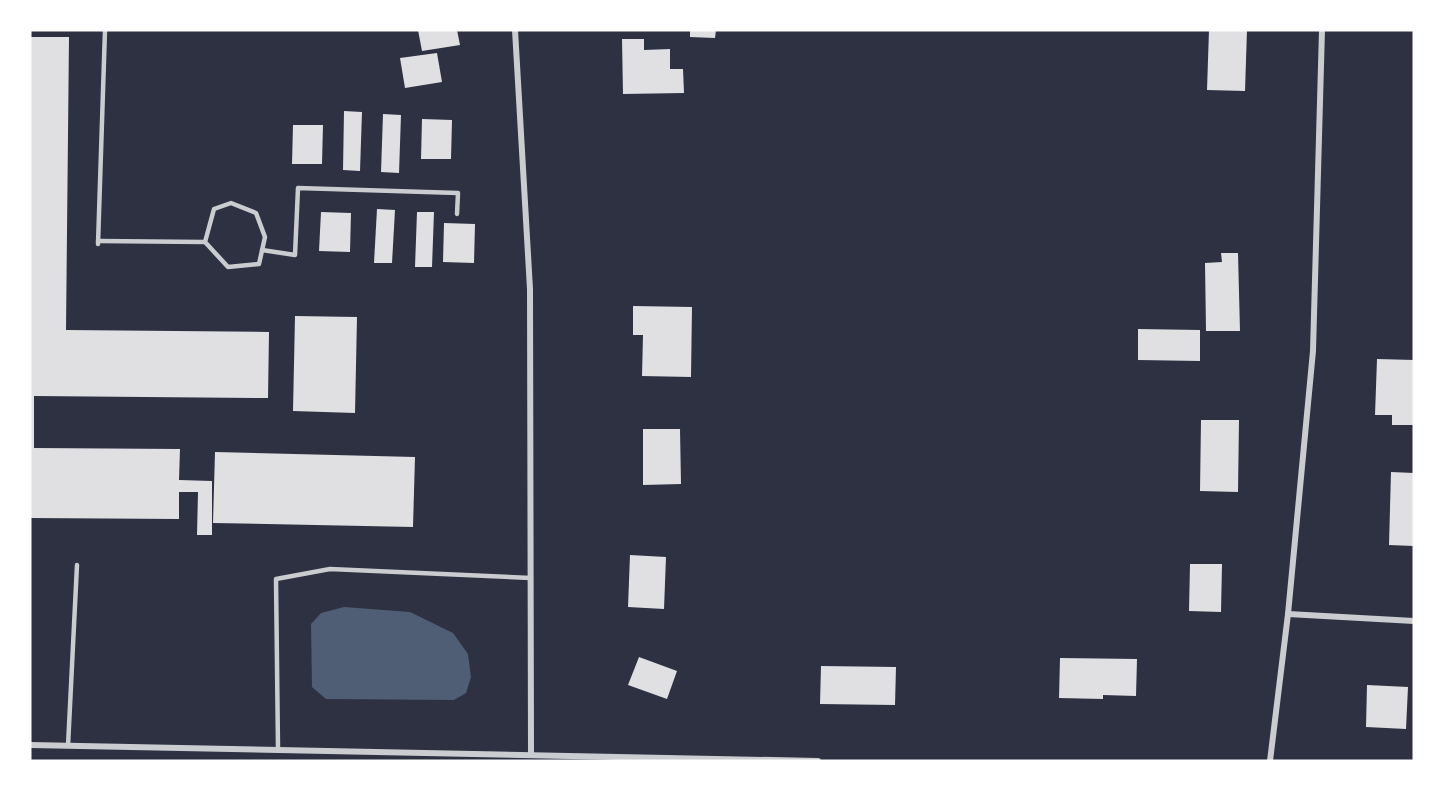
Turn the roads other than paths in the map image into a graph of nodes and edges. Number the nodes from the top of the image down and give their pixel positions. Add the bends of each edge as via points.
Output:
1 (105, 30) edge
2 (515, 30) edge
3 (1322, 30) edge
4 (457, 214) dead end
5 (206, 242) junction
6 (262, 250) junction
7 (77, 565) dead end
8 (531, 578) junction
9 (1288, 614) junction
10 (1414, 621) edge
11 (30, 745) edge
12 (68, 746) junction
13 (278, 749) junction
14 (531, 754) junction
15 (819, 761) edge
16 (1270, 761) edge

1 - 5 lane via 98,243
2 - 8 street via 530,289
3 - 9 street via 1313,351
4 - 6 lane via 458,193 298,188 296,255
5 - 6 lane via 228,267 259,264
5 - 6 lane via 214,209 231,203 256,213 265,237
7 - 12 lane
8 - 13 lane via 330,569 276,579
8 - 14 street
9 - 10 street
9 - 16 street
11 - 12 street
12 - 13 street
13 - 14 street
14 - 15 street

